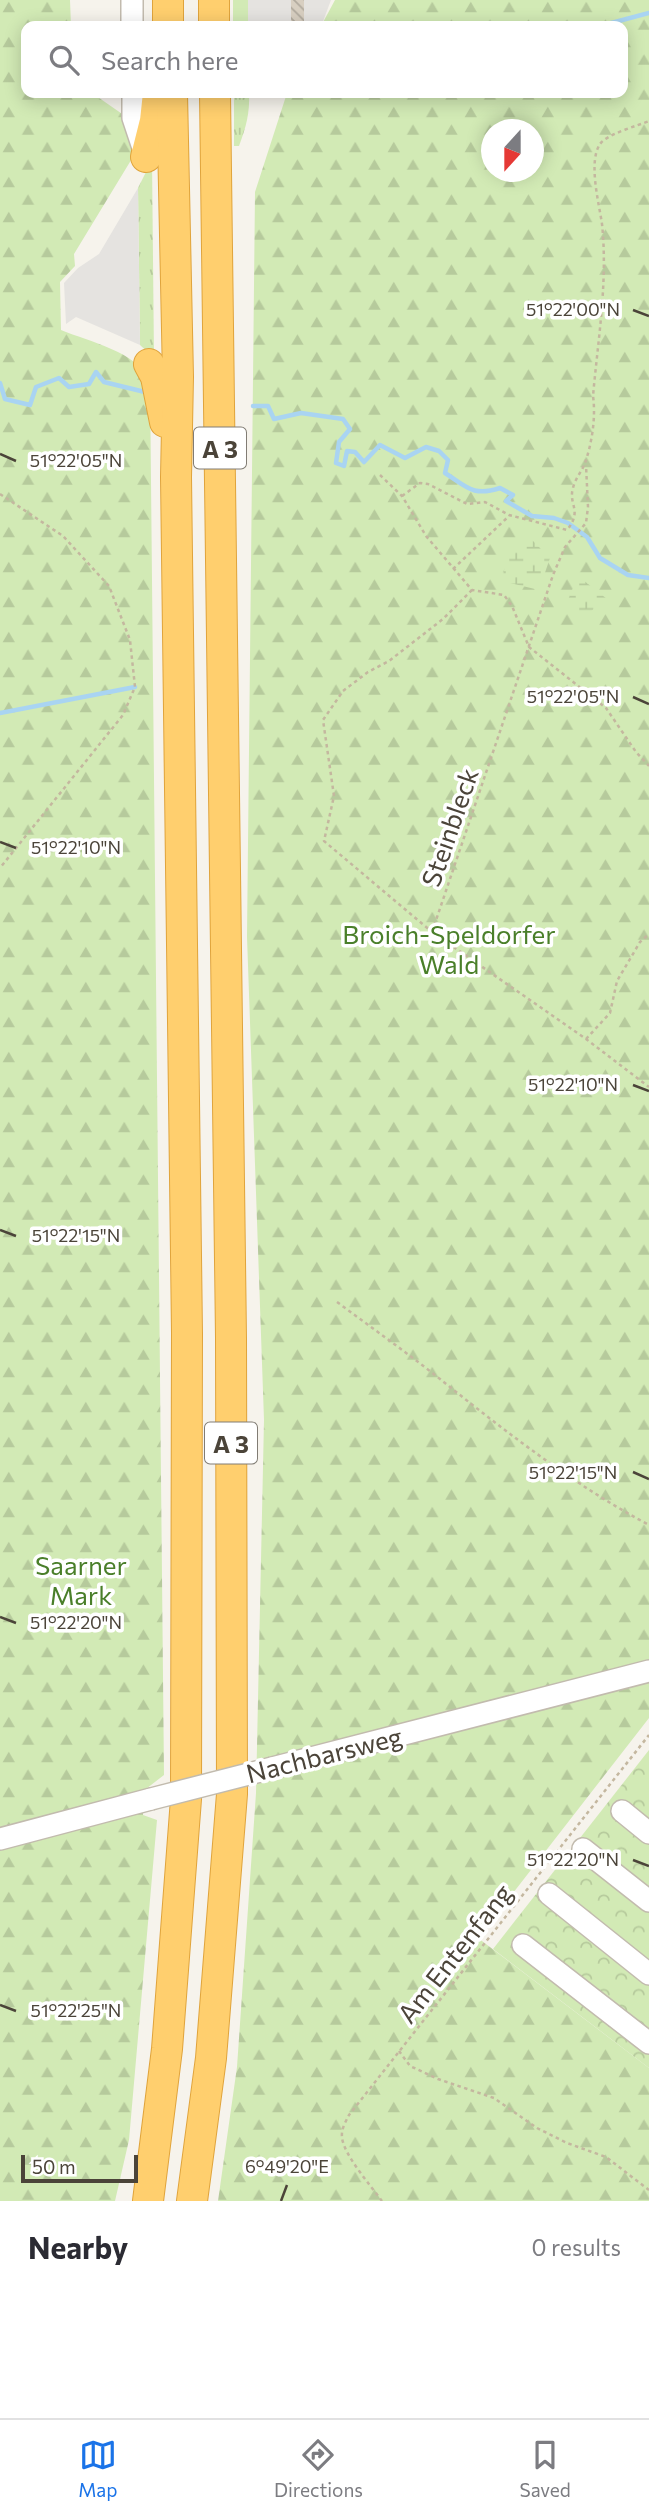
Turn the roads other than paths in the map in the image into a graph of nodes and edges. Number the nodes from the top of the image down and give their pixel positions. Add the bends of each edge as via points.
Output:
1 (132, 0) edge
2 (214, 0) edge
3 (132, 21) edge
4 (214, 21) edge
5 (133, 98) edge
6 (157, 98) edge
7 (172, 98) edge
8 (215, 98) edge
9 (146, 157) joint
10 (149, 364) dead end
11 (176, 477) junction
12 (649, 1671) edge
13 (622, 1811) dead end
14 (649, 1833) edge
15 (0, 1839) edge
16 (583, 1849) dead end
17 (548, 1894) dead end
18 (649, 1901) edge
19 (523, 1945) dead end
20 (649, 1974) edge
21 (649, 2043) edge
22 (148, 2201) edge
23 (192, 2201) edge

1 - 3 lane
2 - 4 highway
5 - 9 lane via 133,118
6 - 9 highway
7 - 11 highway, A 3
8 - 23 highway, A 3 via 231,1338 232,1794 211,2058
10 - 11 highway via 156,377
11 - 22 highway, A 3 via 187,1333 186,1799 167,2049
12 - 15 lane, Nachbarsweg, bridge
13 - 14 lane
16 - 18 lane
17 - 20 lane
19 - 21 lane

